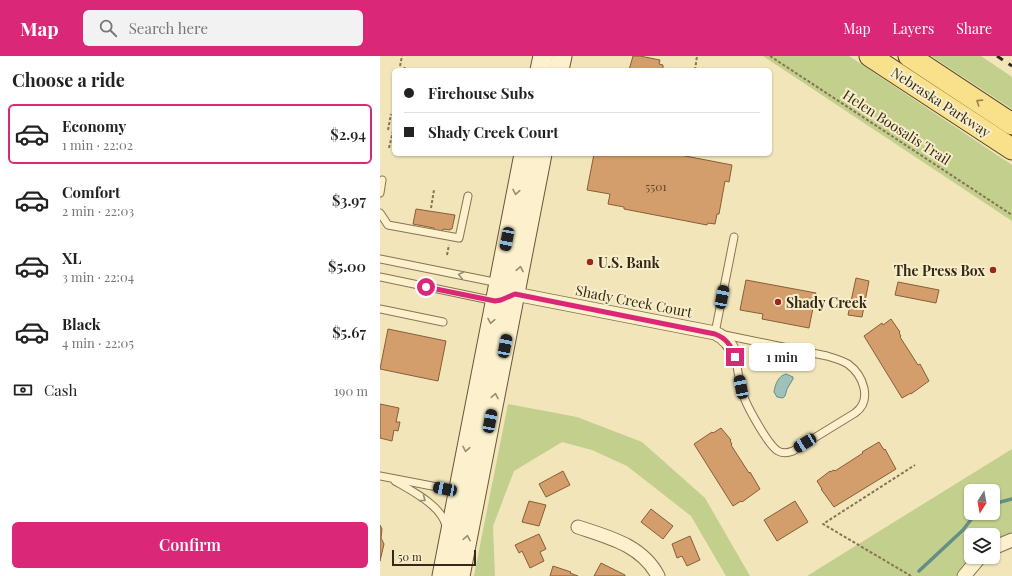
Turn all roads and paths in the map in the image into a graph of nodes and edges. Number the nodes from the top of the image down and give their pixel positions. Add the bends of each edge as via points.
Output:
1 (402, 56) edge
2 (543, 56) edge
3 (562, 56) edge
4 (697, 56) edge
5 (770, 56) edge
6 (870, 56) edge
7 (909, 56) edge
8 (400, 66) dead end
9 (540, 68) edge
10 (559, 68) edge
11 (695, 68) edge
12 (391, 114) dead end
13 (1012, 124) edge
14 (388, 130) dead end
15 (392, 135) edge
16 (389, 148) dead end
17 (1012, 149) edge
18 (524, 156) edge
19 (542, 156) edge
20 (382, 180) dead end
21 (434, 190) dead end
22 (380, 193) edge
23 (468, 196) dead end
24 (431, 208) dead end
25 (380, 213) edge
26 (1012, 215) edge
27 (734, 237) dead end
28 (449, 241) dead end
29 (447, 255) dead end
30 (380, 259) edge
31 (380, 277) edge
32 (497, 292) junction
33 (515, 294) junction
34 (380, 309) edge
35 (444, 322) dead end
36 (715, 334) junction
37 (735, 357) joint
38 (915, 465) dead end
39 (380, 476) edge
40 (390, 478) junction
41 (467, 493) junction
42 (578, 527) dead end
43 (1012, 540) edge
44 (449, 541) junction
45 (1000, 545) edge
46 (974, 564) edge
47 (442, 576) edge
48 (460, 576) edge
49 (658, 576) edge
50 (911, 576) edge
51 (964, 576) edge

1 - 8 path
2 - 9 main road
3 - 10 main road
4 - 11 path
5 - 26 path, Helen Boosalis Trail
6 - 17 main road, Nebraska Parkway
13 -> 7 main road, Nebraska Parkway
12 - 14 path
15 - 16 path
18 -> 32 main road
33 -> 19 main road
20 - 22 lane
21 - 24 path
23 - 25 lane via 459,238 388,225
27 - 36 lane
28 - 29 path
32 -> 30 lane
31 - 32 lane
32 - 33 street, Shady Creek Court via 510,289
32 - 33 street via 501,300
32 -> 41 main road
33 - 36 street, Shady Creek Court
41 -> 33 main road
34 - 35 lane
36 - 37 street, Shady Creek Court via 730,345
36 - 37 lane via 843,361 854,369 862,382 866,395 864,403 855,413 793,451 782,452 768,441 742,393
38 - 50 path via 823,524
39 - 40 lane
40 - 41 lane
40 -> 44 lane via 413,491 436,509 446,523
41 - 44 main road
48 -> 41 main road
42 - 49 street via 629,546 644,557
43 - 45 street
44 - 47 main road
46 - 51 street

